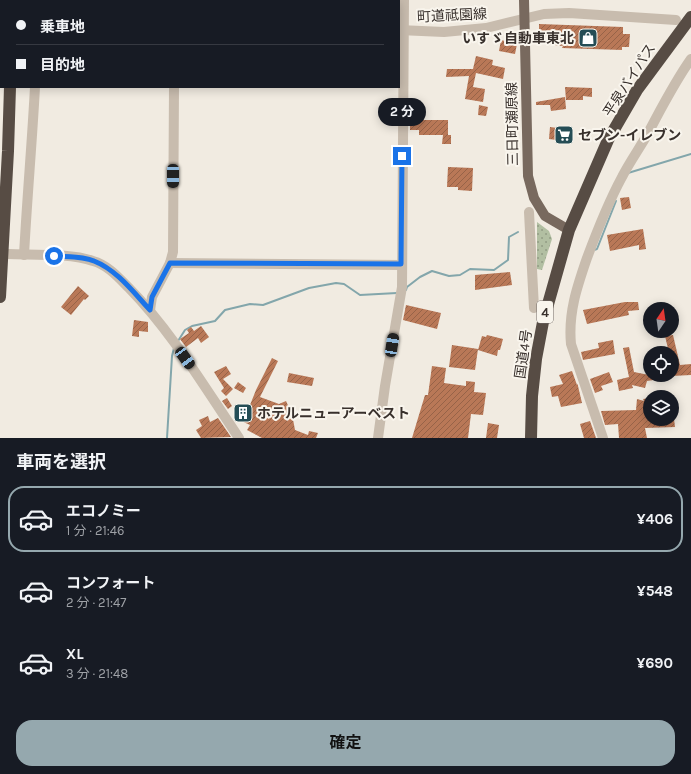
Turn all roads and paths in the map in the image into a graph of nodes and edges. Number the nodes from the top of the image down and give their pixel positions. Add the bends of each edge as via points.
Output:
1 (404, 0) edge
2 (524, 0) edge
3 (691, 17) edge
4 (524, 19) junction
5 (676, 20) dead end
6 (401, 31) edge
7 (691, 59) edge
8 (10, 88) edge
9 (35, 88) edge
10 (174, 88) edge
11 (529, 212) dead end
12 (568, 230) junction
13 (8, 254) dead end
14 (24, 255) junction
15 (170, 263) junction
16 (401, 264) junction
17 (0, 298) edge
18 (534, 308) dead end
19 (150, 310) junction
20 (240, 438) edge
21 (378, 438) edge
22 (531, 438) edge
23 (603, 438) edge

1 - 6 street
2 - 4 main road, 三日町瀬原線
3 - 12 highway, 平泉バイパス / 4 via 637,90 612,134
4 - 5 street, 町道祗園線 via 544,14 569,13
4 - 6 street, 町道祗園線 via 486,28 444,32
4 - 12 main road, 三日町瀬原線 via 528,176 534,198 546,216
6 - 16 street
7 - 23 street via 678,77 622,176 582,273 570,315 571,344
8 - 17 highway
9 - 14 street
10 - 15 street via 173,252
11 - 18 street
12 - 22 highway, 国道4号 / 4 via 543,322 536,359
13 - 14 street
14 - 19 street via 94,261 116,275
15 - 16 street
15 - 19 street via 152,297
16 - 21 street via 402,287
19 - 20 street via 213,396

